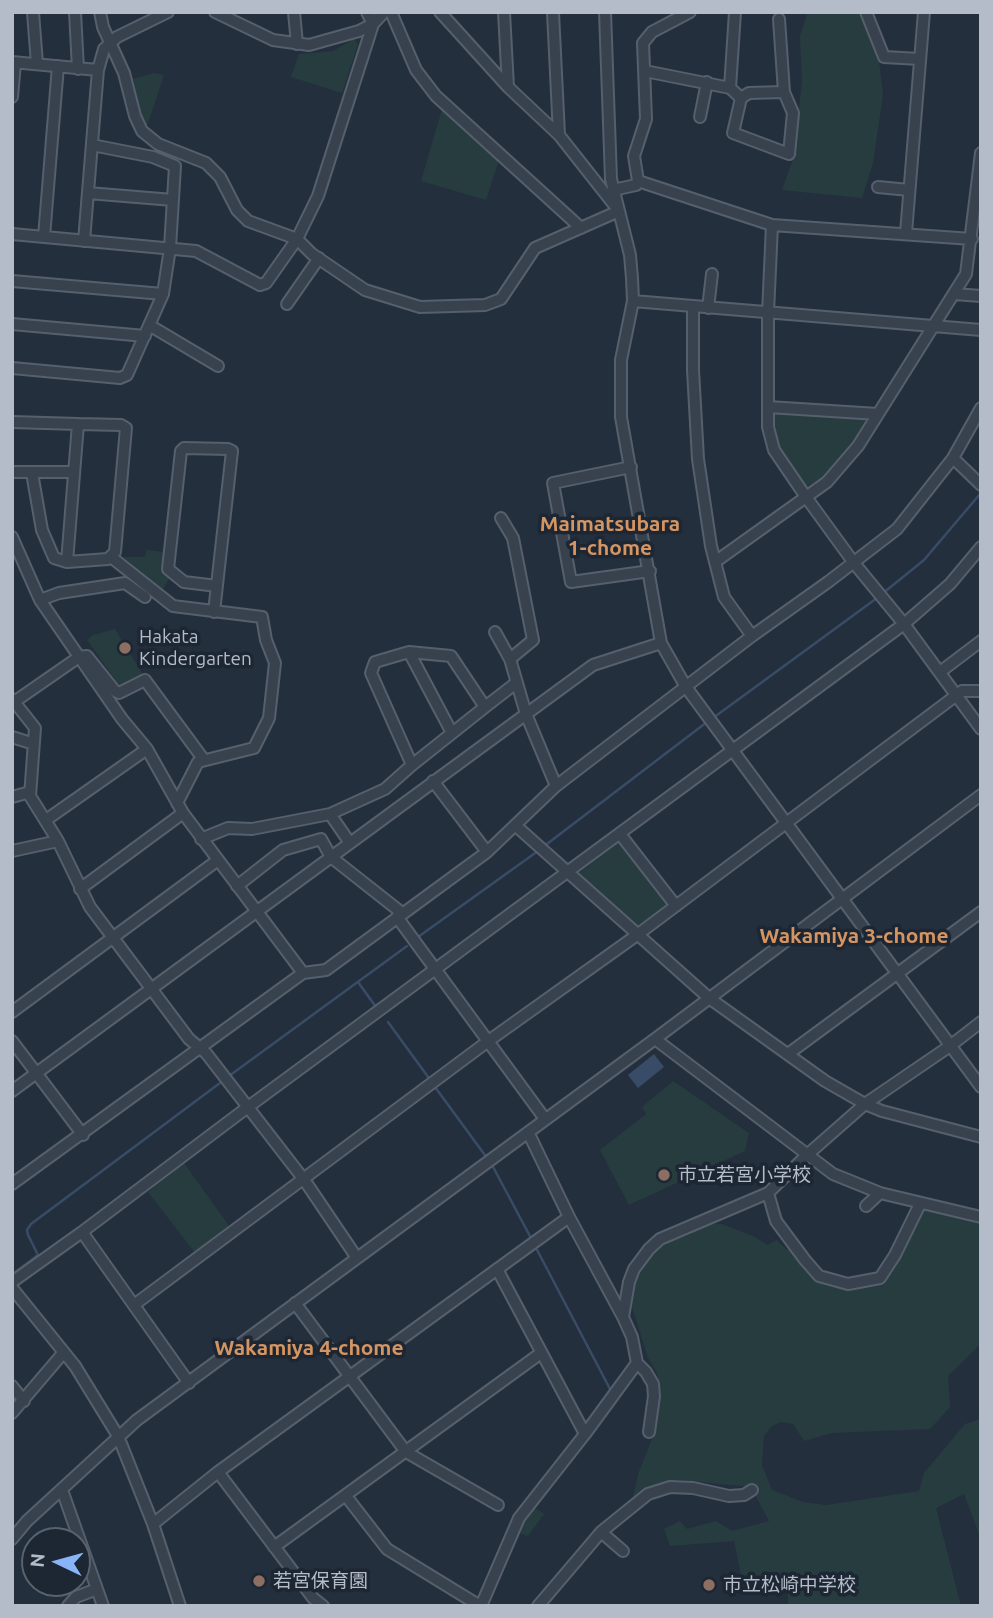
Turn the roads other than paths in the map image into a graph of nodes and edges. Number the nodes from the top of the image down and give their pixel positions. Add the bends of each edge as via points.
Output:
1 (33, 12) edge
2 (75, 12) edge
3 (100, 12) edge
4 (168, 12) edge
5 (215, 12) edge
6 (294, 12) edge
7 (367, 12) edge
8 (384, 12) edge
9 (391, 12) edge
10 (440, 12) edge
11 (503, 12) edge
12 (553, 12) edge
13 (605, 12) edge
14 (690, 12) edge
15 (735, 12) edge
16 (866, 12) edge
17 (924, 12) edge
18 (779, 19) dead end
19 (373, 24) junction
20 (110, 43) junction
21 (297, 44) junction
22 (920, 59) junction
23 (14, 62) edge
24 (37, 64) junction
25 (58, 66) junction
26 (78, 69) junction
27 (98, 70) junction
28 (645, 71) junction
29 (707, 82) junction
30 (508, 88) junction
31 (730, 88) junction
32 (784, 92) junction
33 (12, 97) edge
34 (741, 98) junction
35 (700, 117) dead end
36 (559, 135) junction
37 (92, 145) junction
38 (981, 153) edge
39 (638, 181) junction
40 (878, 187) dead end
41 (613, 190) junction
42 (909, 190) junction
43 (88, 193) junction
44 (173, 200) junction
45 (619, 211) junction
46 (772, 225) junction
47 (581, 228) junction
48 (906, 233) junction
49 (12, 234) edge
50 (44, 237) junction
51 (297, 239) junction
52 (972, 239) junction
53 (85, 242) junction
54 (170, 248) junction
55 (975, 256) edge
56 (319, 258) junction
57 (712, 274) dead end
58 (12, 281) edge
59 (954, 293) junction
60 (163, 294) junction
61 (981, 296) edge
62 (633, 301) junction
63 (287, 304) dead end
64 (693, 307) junction
65 (708, 308) junction
66 (768, 313) junction
67 (12, 324) edge
68 (935, 324) junction
69 (147, 330) junction
70 (981, 330) edge
71 (218, 366) dead end
72 (12, 368) edge
73 (768, 407) junction
74 (981, 408) edge
75 (878, 414) junction
76 (12, 422) edge
77 (78, 424) junction
78 (953, 458) junction
79 (631, 467) junction
80 (12, 472) edge
81 (74, 472) junction
82 (32, 473) junction
83 (981, 485) edge
84 (806, 497) junction
85 (501, 518) dead end
86 (12, 537) edge
87 (981, 547) edge
88 (111, 557) junction
89 (67, 562) junction
90 (715, 562) junction
91 (854, 563) junction
92 (650, 571) junction
93 (217, 586) junction
94 (145, 597) dead end
95 (40, 600) junction
96 (215, 612) junction
97 (904, 624) junction
98 (495, 632) dead end
99 (752, 635) junction
100 (981, 641) edge
101 (661, 643) junction
102 (409, 652) junction
103 (79, 657) junction
104 (510, 659) junction
105 (940, 672) junction
106 (516, 683) junction
107 (685, 687) junction
108 (981, 691) edge
109 (957, 696) junction
110 (13, 701) edge
111 (485, 707) junction
112 (526, 714) junction
113 (981, 729) edge
114 (452, 733) junction
115 (12, 737) edge
116 (34, 744) junction
117 (147, 749) junction
118 (732, 751) junction
119 (204, 760) junction
120 (412, 765) junction
121 (433, 781) junction
122 (556, 786) junction
123 (30, 792) junction
124 (981, 795) edge
125 (12, 797) edge
126 (180, 808) junction
127 (330, 814) junction
128 (47, 820) junction
129 (785, 824) junction
130 (515, 825) junction
131 (620, 834) junction
132 (201, 839) junction
133 (58, 841) junction
134 (349, 843) junction
135 (12, 851) edge
136 (487, 852) junction
137 (331, 857) junction
138 (218, 860) junction
139 (568, 872) junction
140 (237, 886) junction
141 (80, 889) junction
142 (842, 899) junction
143 (676, 905) junction
144 (257, 910) junction
145 (981, 912) edge
146 (400, 915) junction
147 (637, 935) junction
148 (113, 937) junction
149 (436, 970) junction
150 (303, 973) junction
151 (897, 973) junction
152 (151, 989) junction
153 (709, 998) junction
154 (12, 1012) edge
155 (981, 1021) edge
156 (655, 1039) junction
157 (12, 1041) edge
158 (487, 1042) junction
159 (950, 1046) junction
160 (199, 1047) junction
161 (788, 1054) junction
162 (36, 1073) junction
163 (981, 1087) edge
164 (12, 1091) edge
165 (865, 1104) junction
166 (248, 1107) junction
167 (545, 1119) junction
168 (528, 1132) junction
169 (83, 1135) junction
170 (981, 1137) edge
171 (807, 1155) junction
172 (304, 1181) junction
173 (12, 1184) edge
174 (768, 1193) junction
175 (880, 1193) junction
176 (920, 1204) junction
177 (866, 1206) dead end
178 (980, 1216) edge
179 (569, 1217) junction
180 (82, 1232) junction
181 (357, 1258) junction
182 (497, 1269) junction
183 (12, 1282) edge
184 (12, 1288) edge
185 (295, 1303) junction
186 (134, 1305) junction
187 (623, 1317) junction
188 (64, 1352) junction
189 (541, 1353) junction
190 (637, 1363) junction
191 (350, 1378) junction
192 (189, 1383) junction
193 (12, 1386) edge
194 (24, 1401) junction
195 (12, 1413) edge
196 (649, 1432) dead end
197 (585, 1434) junction
198 (118, 1436) junction
199 (406, 1452) junction
200 (218, 1472) junction
201 (62, 1490) junction
202 (752, 1490) dead end
203 (346, 1496) junction
204 (498, 1505) dead end
205 (153, 1524) junction
206 (601, 1532) junction
207 (12, 1539) edge
208 (274, 1547) junction
209 (623, 1550) dead end
210 (97, 1589) junction
211 (313, 1598) junction
212 (68, 1606) edge
213 (103, 1606) edge
214 (180, 1606) edge
215 (301, 1606) edge
216 (323, 1606) edge
217 (480, 1606) edge
218 (538, 1606) edge

1 - 24 street
2 - 26 street
3 - 20 street
4 - 20 street
5 - 21 street via 273,40
6 - 21 street
7 - 19 street
8 - 19 street
9 - 47 street via 416,70 436,96
10 - 30 street
11 - 30 street
12 - 36 street
13 - 41 street
14 - 28 street via 646,37
15 - 31 street
16 - 22 street via 884,57
17 - 22 street
18 - 32 street
19 - 21 street via 326,41
19 - 51 street via 318,196
20 - 27 street
20 - 51 street via 142,131 158,144 206,163 248,221
22 - 42 street
23 - 24 street
23 - 33 street
24 - 25 street
25 - 26 street
25 - 50 street
26 - 27 street
27 - 37 street
28 - 29 street
28 - 39 street via 646,119 634,156
29 - 31 street
29 - 35 street
30 - 36 street
31 - 34 street
32 - 34 street via 749,93
32 - 34 street via 793,113 789,154 733,133
36 - 45 street
37 - 43 street
37 - 44 street via 175,166
38 - 52 street
39 - 41 street
39 - 46 street
40 - 42 street
41 - 45 street
42 - 48 street
43 - 44 street
43 - 53 street
44 - 54 street
45 - 47 street
45 - 62 street via 630,255
46 - 48 street
46 - 66 street
47 - 56 street via 536,248 501,299 473,307 403,303 365,290
48 - 52 street
49 - 50 street
50 - 53 street
51 - 54 street via 260,285 196,251
51 - 56 street
52 - 55 street
53 - 54 street
54 - 60 street
55 - 59 street
56 - 63 street
57 - 65 street
58 - 60 street
59 - 61 street
59 - 68 street
60 - 69 street
62 - 64 street
62 - 79 street via 621,360 620,394
64 - 65 street
64 - 90 street via 698,459
65 - 66 street
66 - 68 street
66 - 73 street
67 - 69 street
68 - 70 street
68 - 75 street
69 - 71 street
69 - 72 street via 127,375 120,378
73 - 75 street
73 - 84 street via 775,450
74 - 78 street
75 - 84 street via 827,482
76 - 77 street
77 - 81 street
77 - 88 street via 126,428
78 - 83 street
78 - 91 street via 897,529
79 - 92 street
79 - 92 street via 553,483 572,582
80 - 82 street
81 - 82 street
81 - 89 street
82 - 89 street via 42,530 54,558
84 - 90 street
84 - 91 street
85 - 104 street via 513,538 533,640
86 - 95 street
87 - 97 street via 950,584
88 - 89 street
88 - 96 street via 173,606
90 - 99 street via 724,597
91 - 97 street
91 - 99 street
92 - 101 street
93 - 93 street via 232,451 184,448 168,569 184,582
93 - 96 street
94 - 95 street via 125,583
95 - 103 street
96 - 119 street via 262,617 275,663 269,718 254,748
97 - 105 street
97 - 118 street
98 - 104 street
99 - 107 street
100 - 105 street
101 - 107 street
101 - 112 street via 593,666
102 - 111 street via 451,656
102 - 114 street
102 - 120 street via 375,662 371,673
103 - 110 street
103 - 117 street
103 - 119 street via 87,656 118,693 145,680
104 - 106 street
105 - 109 street
106 - 111 street
106 - 112 street
107 - 118 street
107 - 122 street
108 - 109 street via 962,691
109 - 113 street
109 - 129 street
110 - 116 street via 35,728
111 - 114 street
112 - 121 street
112 - 122 street
114 - 120 street
115 - 116 street
116 - 123 street
117 - 126 street
117 - 128 street
118 - 129 street
118 - 131 street
119 - 126 street via 198,762
120 - 127 street via 385,789
121 - 134 street
121 - 136 street
122 - 130 street
123 - 125 street
123 - 128 street
124 - 142 street
126 - 132 street
126 - 141 street
127 - 132 street via 252,829 228,828
127 - 134 street
128 - 133 street
129 - 142 street
129 - 143 street
130 - 136 street
130 - 139 street
131 - 139 street
131 - 143 street
132 - 138 street
133 - 135 street
133 - 141 street
134 - 137 street
136 - 146 street
137 - 140 street via 321,839 296,846
137 - 144 street
137 - 146 street
138 - 140 street
138 - 148 street
139 - 147 street
139 - 149 street
140 - 144 street
141 - 148 street
142 - 151 street
142 - 153 street
143 - 147 street
144 - 150 street
144 - 152 street
145 - 151 street
146 - 149 street
146 - 150 street via 326,970
147 - 153 street
147 - 158 street
148 - 152 street
148 - 154 street
149 - 158 street
149 - 166 street
150 - 160 street
151 - 159 street
151 - 161 street
152 - 160 street
152 - 162 street
153 - 156 street
153 - 161 street
155 - 159 street
156 - 167 street
156 - 171 street
157 - 162 street
158 - 167 street
158 - 172 street
159 - 163 street
159 - 165 street
160 - 166 street
160 - 169 street
161 - 165 street
162 - 164 street
162 - 169 street
165 - 170 street
165 - 171 street
166 - 172 street
166 - 180 street
167 - 168 street
168 - 179 street
168 - 181 street
169 - 173 street
171 - 174 street
171 - 175 street via 833,1174
172 - 181 street
172 - 186 street
174 - 176 street via 776,1220 805,1260 820,1276 848,1284 880,1278
174 - 187 street via 660,1239 634,1269
175 - 176 street
175 - 177 street
176 - 178 street
179 - 182 street
179 - 187 street
180 - 183 street
180 - 186 street
181 - 185 street
182 - 189 street
182 - 191 street
184 - 188 street
185 - 191 street
185 - 192 street
186 - 192 street
187 - 190 street
188 - 194 street
188 - 198 street
189 - 197 street
189 - 199 street
190 - 196 street via 653,1384
190 - 197 street
191 - 199 street
191 - 200 street
192 - 198 street
193 - 194 street
194 - 195 street
197 - 217 street via 519,1518
198 - 201 street
198 - 205 street
199 - 203 street
199 - 204 street
200 - 205 street
200 - 208 street
201 - 207 street
201 - 210 street
202 - 206 street via 729,1496 670,1487 648,1494
203 - 208 street
203 - 217 street via 387,1549
205 - 214 street
206 - 209 street
206 - 218 street
208 - 211 street
210 - 212 street via 76,1597
210 - 213 street
211 - 215 street
211 - 216 street

